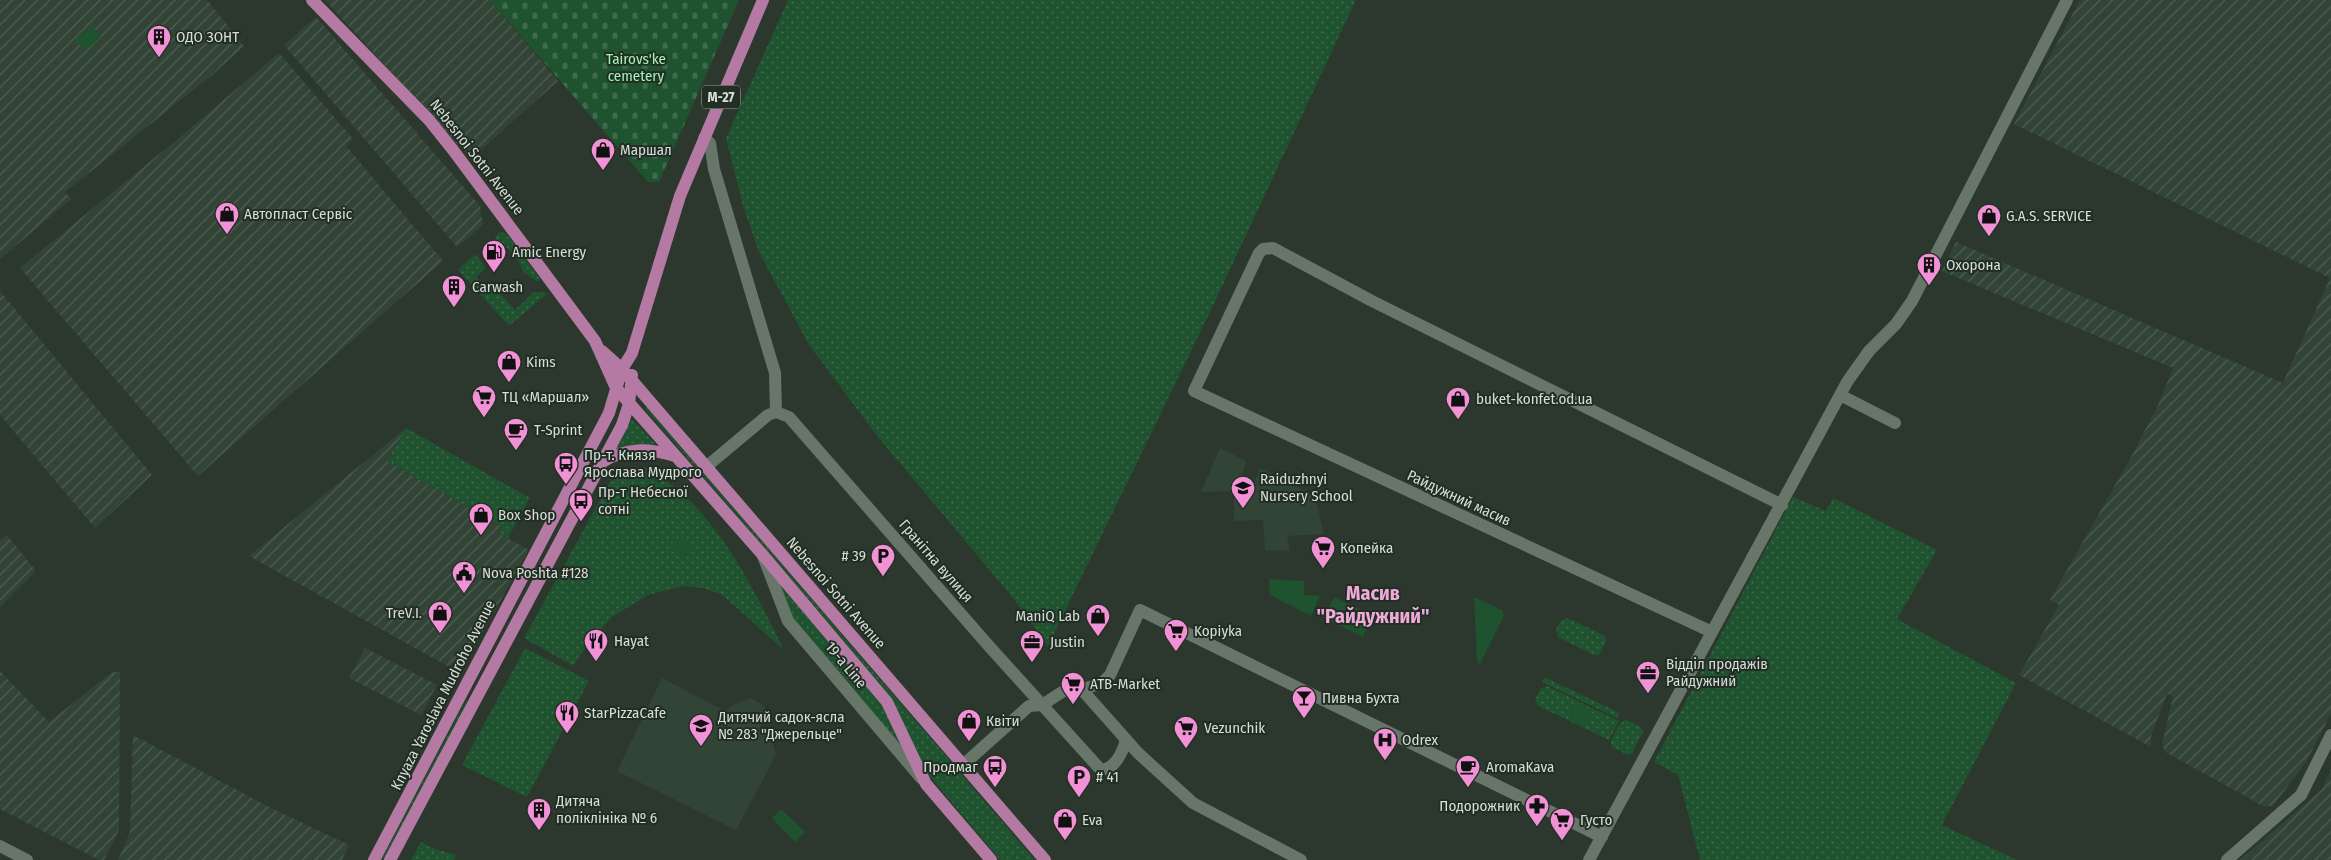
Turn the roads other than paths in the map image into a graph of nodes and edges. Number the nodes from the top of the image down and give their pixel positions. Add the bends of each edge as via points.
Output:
1 (312, 0) edge
2 (764, 0) edge
3 (2067, 0) edge
4 (704, 138) junction
5 (600, 349) junction
6 (632, 353) junction
7 (622, 369) junction
8 (632, 380) junction
9 (616, 388) junction
10 (1840, 395) junction
11 (629, 404) junction
12 (776, 412) junction
13 (1895, 423) dead end
14 (675, 456) junction
15 (602, 462) junction
16 (706, 467) junction
17 (1782, 505) junction
18 (762, 554) junction
19 (1712, 632) junction
20 (1082, 689) junction
21 (1042, 705) junction
22 (2331, 735) edge
23 (1126, 740) junction
24 (963, 765) junction
25 (926, 784) junction
26 (1602, 836) junction
27 (0, 846) edge
28 (27, 860) edge
29 (374, 860) edge
30 (390, 860) edge
31 (992, 860) edge
32 (1045, 860) edge
33 (1301, 860) edge
34 (1589, 860) edge
35 (2227, 860) edge

1 - 5 main road, Nebesnoi Sotni Avenue via 429,120
2 - 4 main road, М-27
3 - 10 street via 1912,301 1896,324 1869,351
4 - 6 main road, М-27 via 680,196
4 - 12 street via 710,143 714,169 775,374
5 - 7 main road, Nebesnoi Sotni Avenue
5 - 9 main road, Nebesnoi Sotni Avenue
6 - 7 main road, Knyaza Yaroslava Mudroho Avenue
6 - 8 main road, Knyaza Yaroslava Mudroho Avenue
7 - 8 main road, Nebesnoi Sotni Avenue
7 - 9 main road, Knyaza Yaroslava Mudroho Avenue
8 - 11 main road, Knyaza Yaroslava Mudroho Avenue
8 - 16 main road, Nebesnoi Sotni Avenue
9 - 11 main road, Nebesnoi Sotni Avenue
9 - 29 main road, Knyaza Yaroslava Mudroho Avenue via 609,413
10 - 13 street
10 - 17 street
11 - 14 main road, Nebesnoi Sotni Avenue
11 - 15 main road, Knyaza Yaroslava Mudroho Avenue via 622,425
12 - 16 street via 768,415
12 - 21 street, Гранітна вулиця via 789,417
14 - 15 main road via 634,450 617,453
14 - 18 main road, Nebesnoi Sotni Avenue
15 - 30 main road, Knyaza Yaroslava Mudroho Avenue
16 - 24 main road, Nebesnoi Sotni Avenue
17 - 19 street
17 - 19 street, Райдужний масив via 1372,301 1273,248 1259,253 1194,391
18 - 25 main road, Nebesnoi Sotni Avenue via 887,702
18 - 25 street, 19-a Line via 788,621
19 - 26 street
20 - 21 street via 1076,683
20 - 23 street
20 - 26 street via 1106,681 1140,610
21 - 23 street, Гранітна вулиця via 1100,769 1109,768 1123,753
21 - 24 street via 1028,706
22 - 35 street via 2301,795
23 - 33 street via 1197,805
24 - 32 main road, Nebesnoi Sotni Avenue
25 - 31 main road, Nebesnoi Sotni Avenue
26 - 34 street
27 - 28 street

